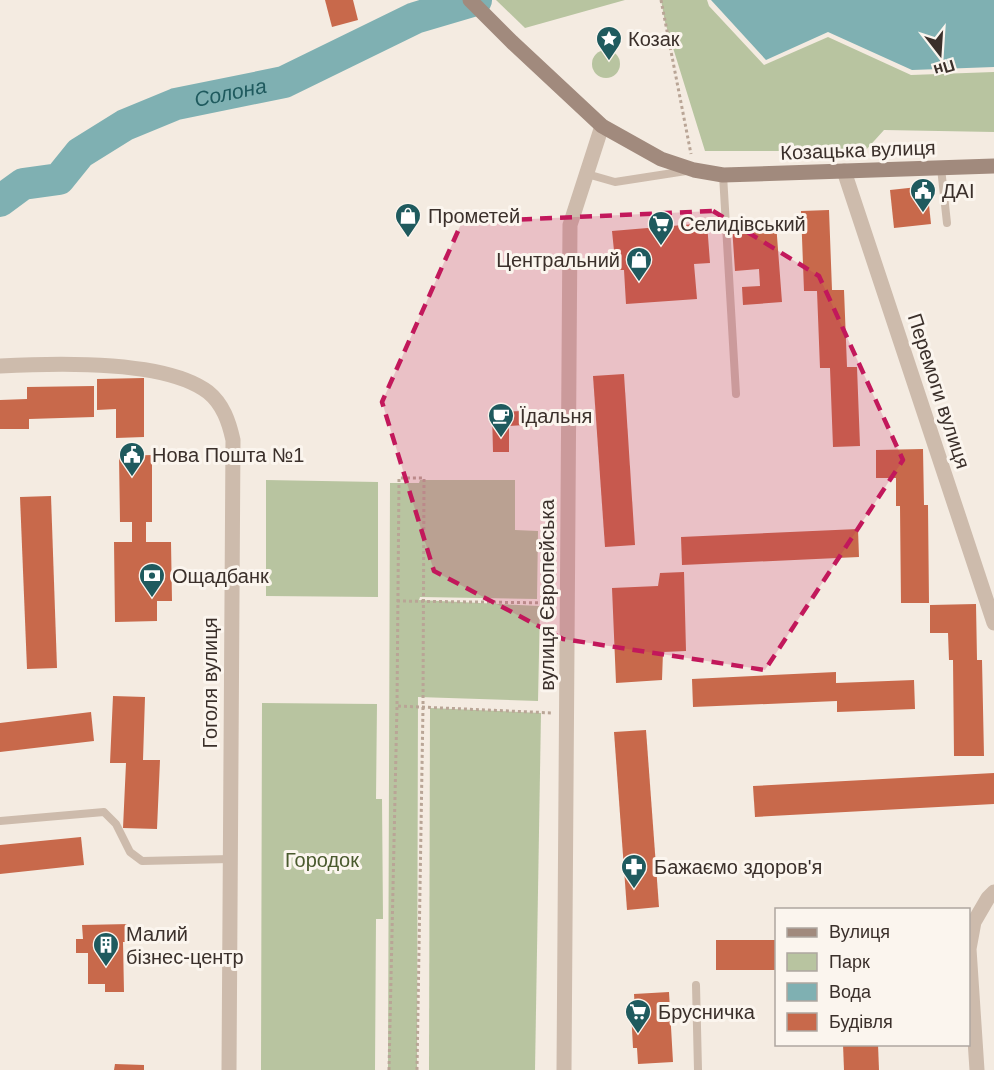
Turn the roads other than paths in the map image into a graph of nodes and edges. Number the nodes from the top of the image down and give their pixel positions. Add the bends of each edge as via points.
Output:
1 (470, 0) edge
2 (602, 126) junction
3 (994, 166) edge
4 (941, 168) junction
5 (694, 170) junction
6 (844, 171) junction
7 (586, 174) junction
8 (723, 175) junction
9 (946, 224) dead end
10 (0, 366) edge
11 (736, 394) dead end
12 (994, 623) edge
13 (0, 821) edge
14 (230, 860) junction
15 (994, 892) edge
16 (970, 944) edge
17 (970, 964) edge
18 (696, 985) dead end
19 (229, 1070) edge
20 (564, 1070) edge
21 (698, 1070) edge
22 (977, 1070) edge

1 - 2 main road, Козацька вулиця
2 - 5 main road, Козацька вулиця via 661,159
2 - 7 street, вулиця Європейська
3 - 4 main road, Козацька вулиця
4 - 6 main road, Козацька вулиця
4 - 9 lane
5 - 7 lane via 615,182
5 - 8 main road, Козацька вулиця
6 - 8 main road, Козацька вулиця
6 - 12 street, Перемоги вулиця
7 - 20 street, вулиця Європейська via 570,225
8 - 11 lane
10 - 14 street, Гоголя вулиця via 40,363 170,373 209,393 224,411 233,440
13 - 14 lane via 104,812 116,824 130,852 142,861
14 - 19 street, Гоголя вулиця
15 - 16 street via 974,922
17 - 22 street
18 - 21 lane

